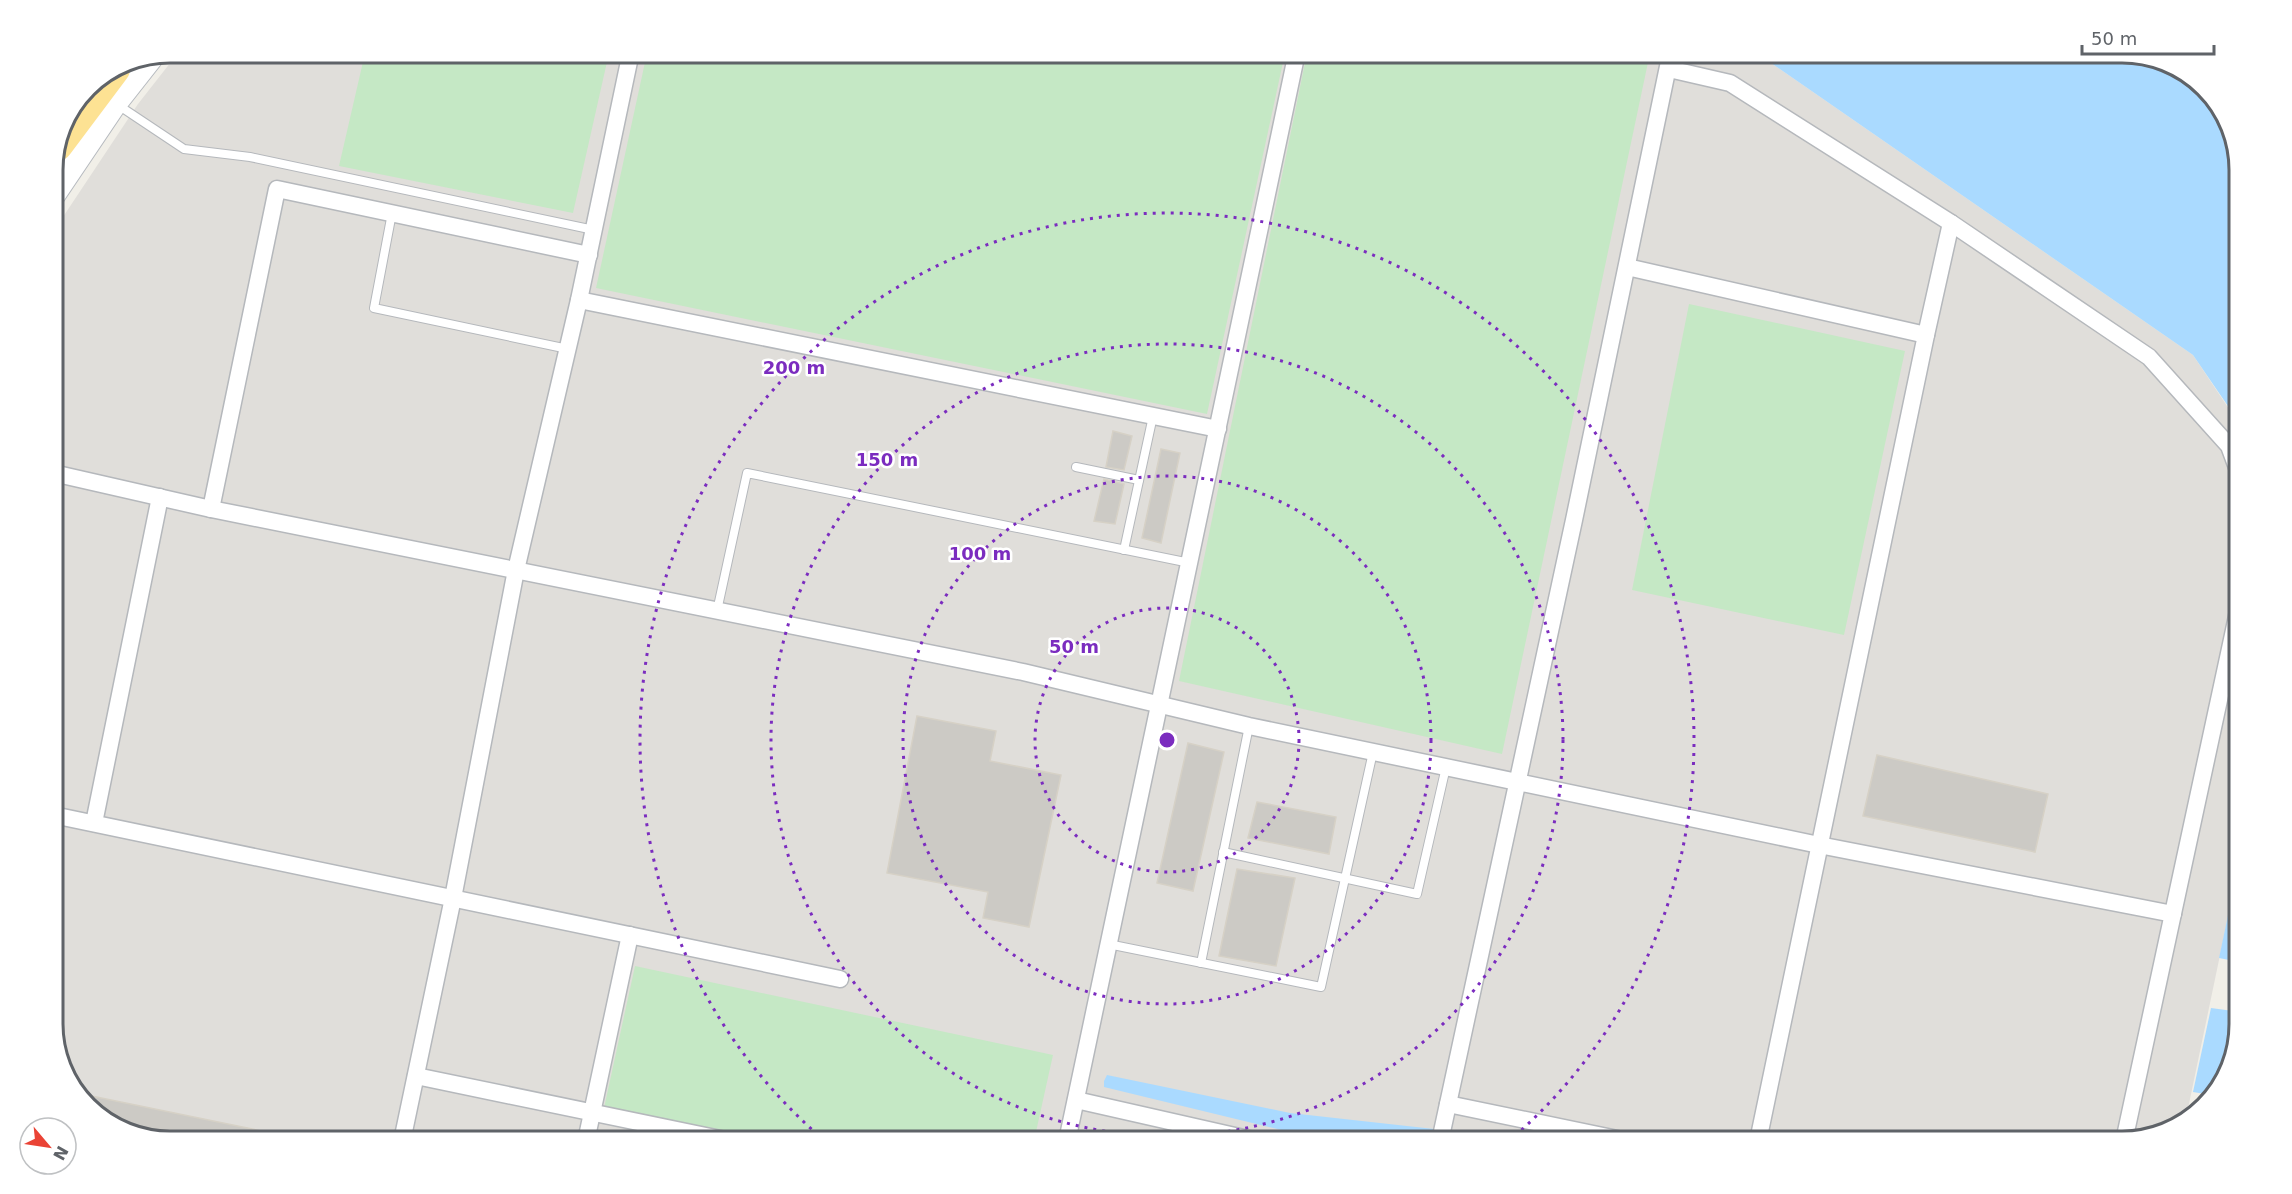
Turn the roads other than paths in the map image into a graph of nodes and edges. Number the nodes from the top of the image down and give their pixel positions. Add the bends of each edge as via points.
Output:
1 (629, 63) edge
2 (1295, 63) edge
3 (1670, 63) edge
4 (1675, 63) edge
5 (144, 67) edge
6 (97, 91) edge
7 (115, 103) junction
8 (74, 122) edge
9 (63, 180) edge
10 (392, 213) junction
11 (1951, 223) junction
12 (594, 230) junction
13 (589, 255) junction
14 (1627, 267) junction
15 (579, 300) junction
16 (1926, 335) junction
17 (568, 349) junction
18 (1153, 416) junction
19 (1218, 429) junction
20 (2229, 446) edge
21 (1076, 467) dead end
22 (63, 475) edge
23 (1138, 480) junction
24 (160, 497) junction
25 (211, 509) junction
26 (1124, 549) junction
27 (1190, 563) junction
28 (516, 570) junction
29 (717, 611) junction
30 (2229, 654) edge
31 (1160, 705) junction
32 (1249, 726) junction
33 (1373, 752) junction
34 (1446, 767) junction
35 (1516, 782) junction
36 (63, 817) edge
37 (94, 823) junction
38 (1819, 845) junction
39 (1223, 852) junction
40 (1345, 877) junction
41 (453, 897) junction
42 (2173, 915) junction
43 (630, 934) junction
44 (1108, 944) junction
45 (1201, 963) junction
46 (840, 979) dead end
47 (416, 1076) junction
48 (1076, 1100) junction
49 (1448, 1104) junction
50 (592, 1113) junction
51 (404, 1131) edge
52 (588, 1131) edge
53 (678, 1131) edge
54 (1069, 1131) edge
55 (1210, 1131) edge
56 (1443, 1131) edge
57 (1575, 1131) edge
58 (1760, 1131) edge
59 (2126, 1131) edge

1 - 12 street
2 - 19 street
3 - 14 street
4 - 11 street via 1730,83
5 - 7 main road
6 - 8 highway
7 - 9 main road
7 - 12 lane via 184,150 250,158
10 - 13 street
10 - 17 lane via 374,308
10 - 25 street via 277,189
11 - 16 street
11 - 20 street via 2149,357
12 - 13 street
13 - 15 street
14 - 16 street
14 - 35 street
15 - 17 street
15 - 18 street
16 - 38 street
17 - 28 street
18 - 19 street
18 - 23 lane
19 - 27 street
21 - 23 lane
22 - 24 street
23 - 26 lane
24 - 25 street
24 - 37 street
25 - 28 street
26 - 27 lane
26 - 29 lane via 747,472
27 - 31 street
28 - 29 street
28 - 41 street
29 - 31 street via 1023,672
30 - 42 street
31 - 32 street
31 - 44 street
32 - 33 street
32 - 39 lane
33 - 34 street
33 - 40 lane
34 - 35 street
34 - 40 lane via 1417,894
35 - 38 street
35 - 49 street
36 - 37 street
37 - 41 street
38 - 42 street
38 - 58 street
39 - 40 lane
39 - 45 lane
40 - 45 lane via 1321,987
41 - 43 street
41 - 47 street
42 - 59 street
43 - 46 street
43 - 50 street
44 - 45 lane
44 - 48 street
47 - 50 street
47 - 51 street
48 - 54 street
48 - 55 street
49 - 56 street
49 - 57 street
50 - 52 street
50 - 53 street

